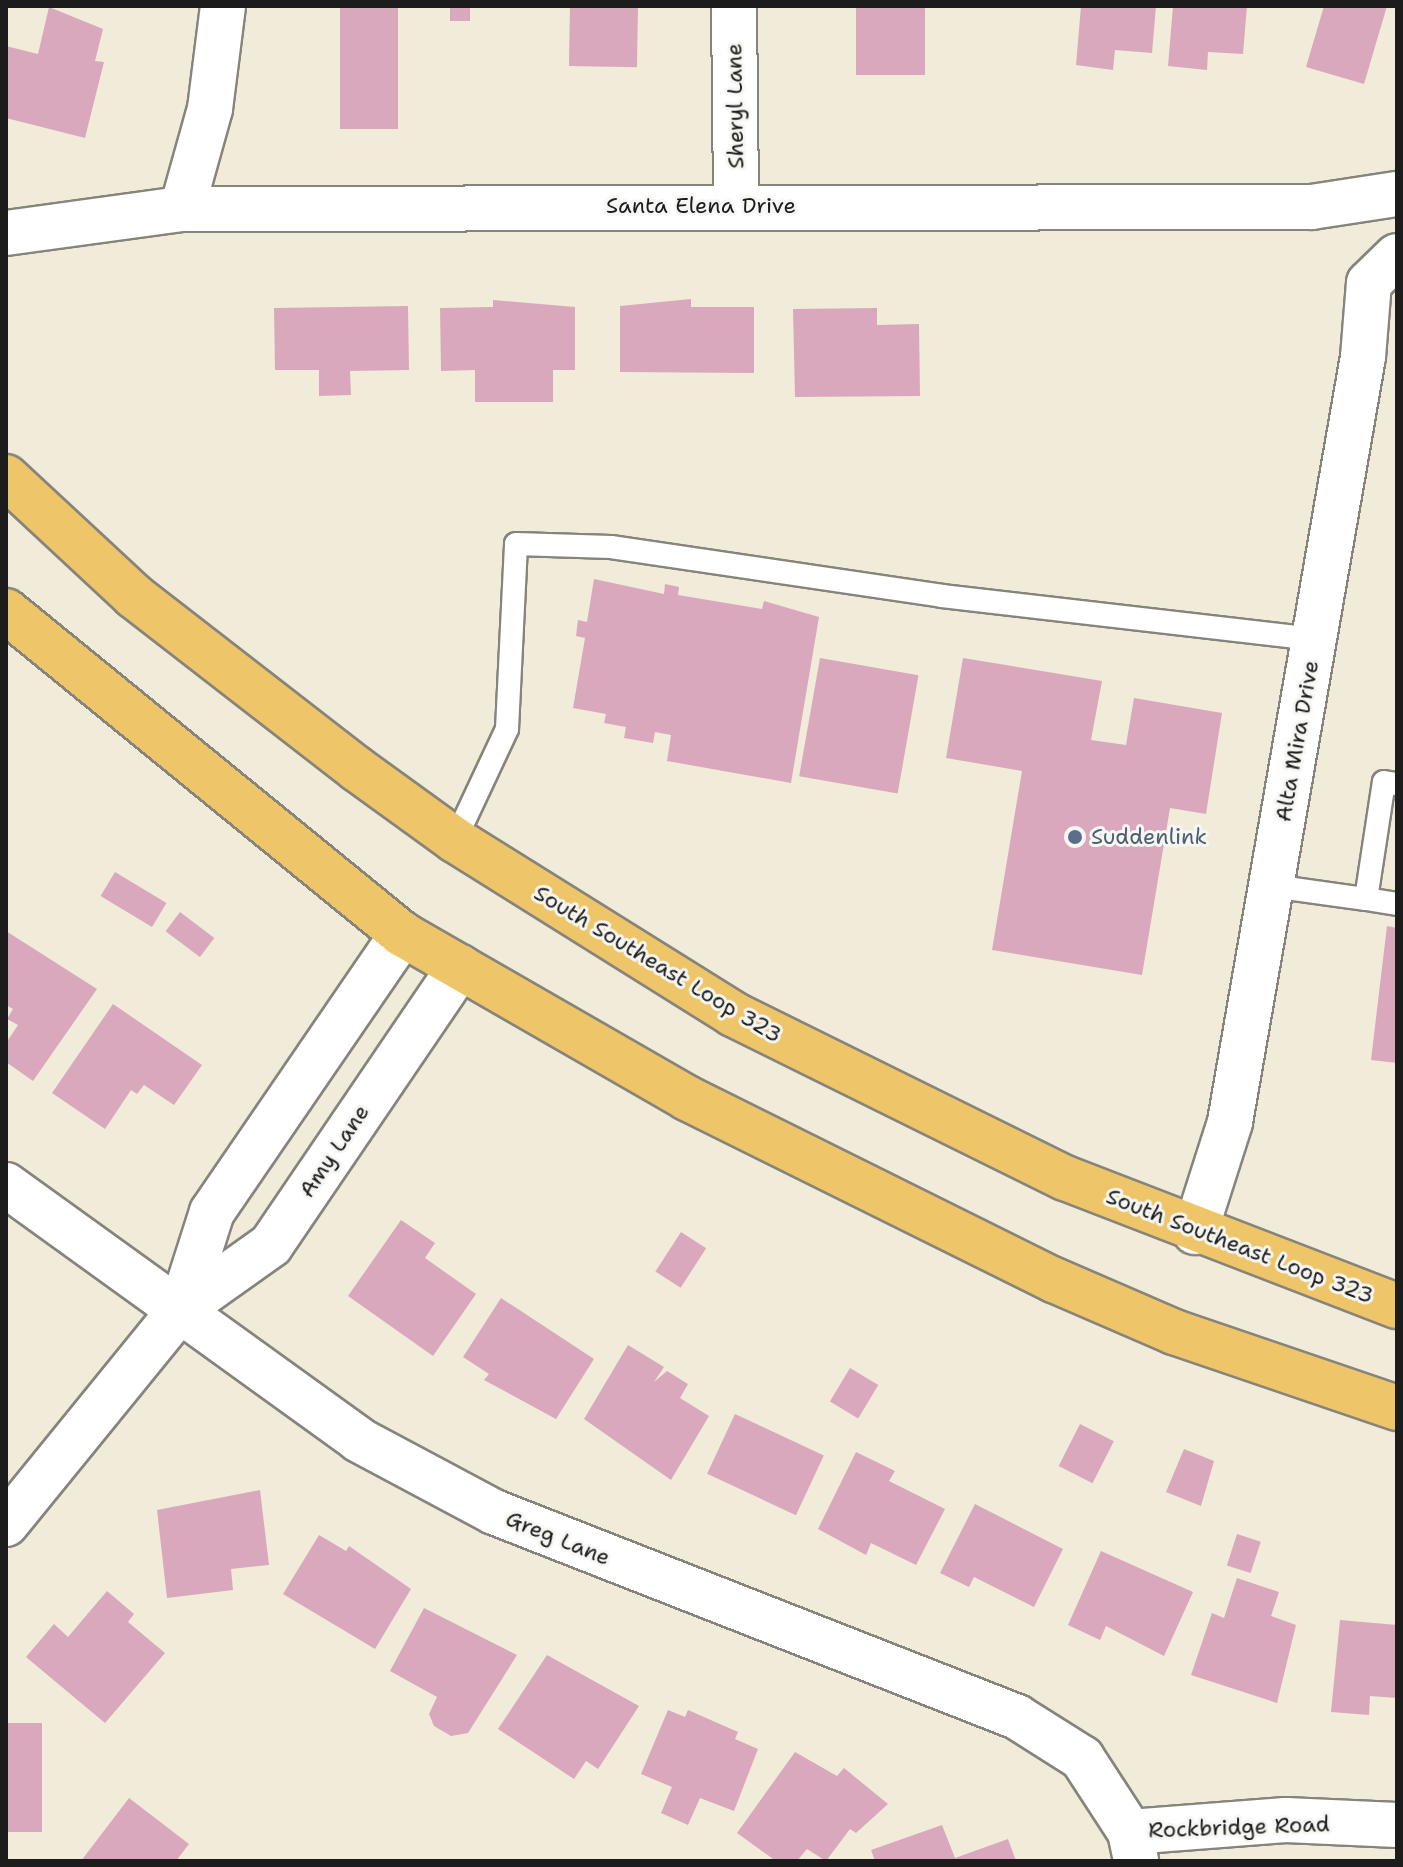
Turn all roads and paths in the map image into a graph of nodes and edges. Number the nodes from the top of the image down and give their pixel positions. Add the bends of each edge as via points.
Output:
1 (223, 6) edge
2 (734, 6) edge
3 (1397, 194) edge
4 (736, 206) junction
5 (182, 209) junction
6 (6, 233) edge
7 (1397, 256) edge
8 (6, 477) edge
9 (6, 611) edge
10 (1314, 639) junction
11 (1397, 784) edge
12 (455, 840) junction
13 (1272, 886) junction
14 (1366, 899) junction
15 (1397, 904) edge
16 (402, 934) junction
17 (460, 967) junction
18 (6, 1185) edge
19 (1195, 1232) junction
20 (1397, 1306) edge
21 (181, 1309) junction
22 (1397, 1408) edge
23 (6, 1524) edge
24 (1397, 1825) edge
25 (1133, 1847) edge

1 - 5 street via 210,109
2 - 4 street, Sheryl Lane
3 - 4 street, Santa Elena Drive via 1312,207
4 - 5 street, Santa Elena Drive
5 - 6 street, Santa Elena Drive
7 - 10 street, Alta Mira Drive via 1369,283
8 - 12 highway, South Southeast Loop 323 via 134,596
9 - 16 highway
10 - 12 lane via 942,596 611,547 516,544 507,729
10 - 13 street, Alta Mira Drive
11 - 14 lane via 1384,782
12 - 19 highway, South Southeast Loop 323 via 733,1014 850,1076
13 - 14 lane
13 - 19 street, Alta Mira Drive via 1230,1122
14 - 15 lane
16 - 17 highway
16 - 21 street, Amy Lane via 212,1212
17 - 21 street, Amy Lane via 271,1245
17 - 22 highway via 687,1098 932,1225 1174,1332
18 - 21 street, Greg Lane
19 - 20 highway, South Southeast Loop 323
21 - 23 street, Amy Lane
21 - 25 street, Greg Lane via 359,1440 494,1512 1017,1717 1082,1758
24 - 25 street, Rockbridge Road via 1286,1820

